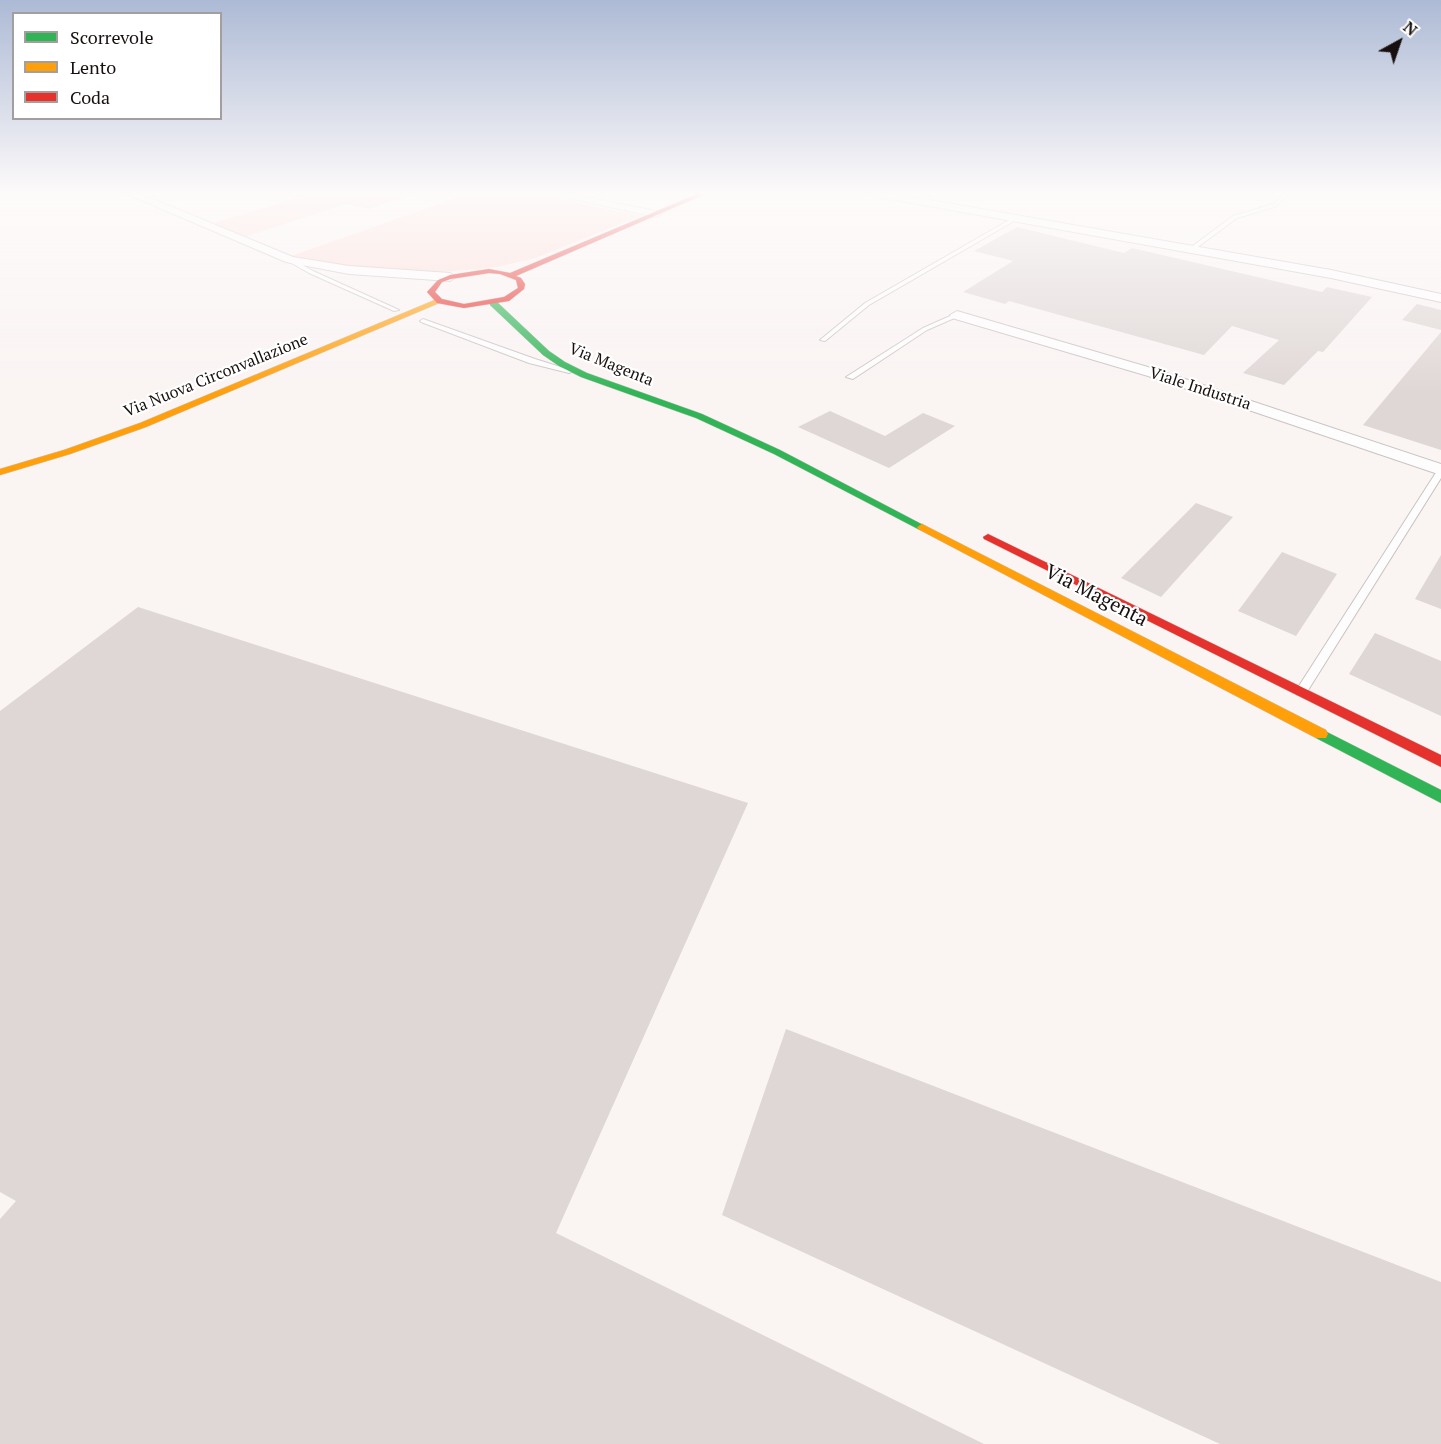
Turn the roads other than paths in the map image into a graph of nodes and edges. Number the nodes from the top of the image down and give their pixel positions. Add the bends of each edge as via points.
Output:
1 (549, 259) edge
2 (944, 259) edge
3 (1253, 259) edge
4 (290, 260) joint
5 (512, 275) junction
6 (450, 277) junction
7 (1441, 298) edge
8 (440, 301) junction
9 (493, 303) junction
10 (396, 310) dead end
11 (957, 315) joint
12 (423, 321) dead end
13 (823, 340) dead end
14 (584, 375) junction
15 (850, 377) dead end
16 (752, 425) dead end
17 (733, 431) junction
18 (1441, 470) edge
19 (0, 472) edge
20 (980, 533) dead end
21 (1301, 692) junction
22 (1441, 761) edge
23 (1441, 797) edge

1 - 5 street
2 - 13 lane via 867,304
3 - 7 street
4 - 6 street via 349,270
4 - 10 lane
5 - 6 street via 482,271
5 - 9 street via 522,284 521,289
6 - 8 street via 431,292
8 - 9 street via 464,306
8 - 19 street, Via Nuova Circonvallazione via 143,425
9 - 14 street, Via Magenta via 546,353
11 - 15 lane via 925,329
11 - 18 street, Viale Industria via 1153,373
12 - 14 lane via 532,361
14 - 17 street, Via Magenta
16 - 17 street
17 - 23 street, Via Magenta
18 - 21 lane
20 - 21 street, Via Magenta
21 - 22 street, Via Magenta

